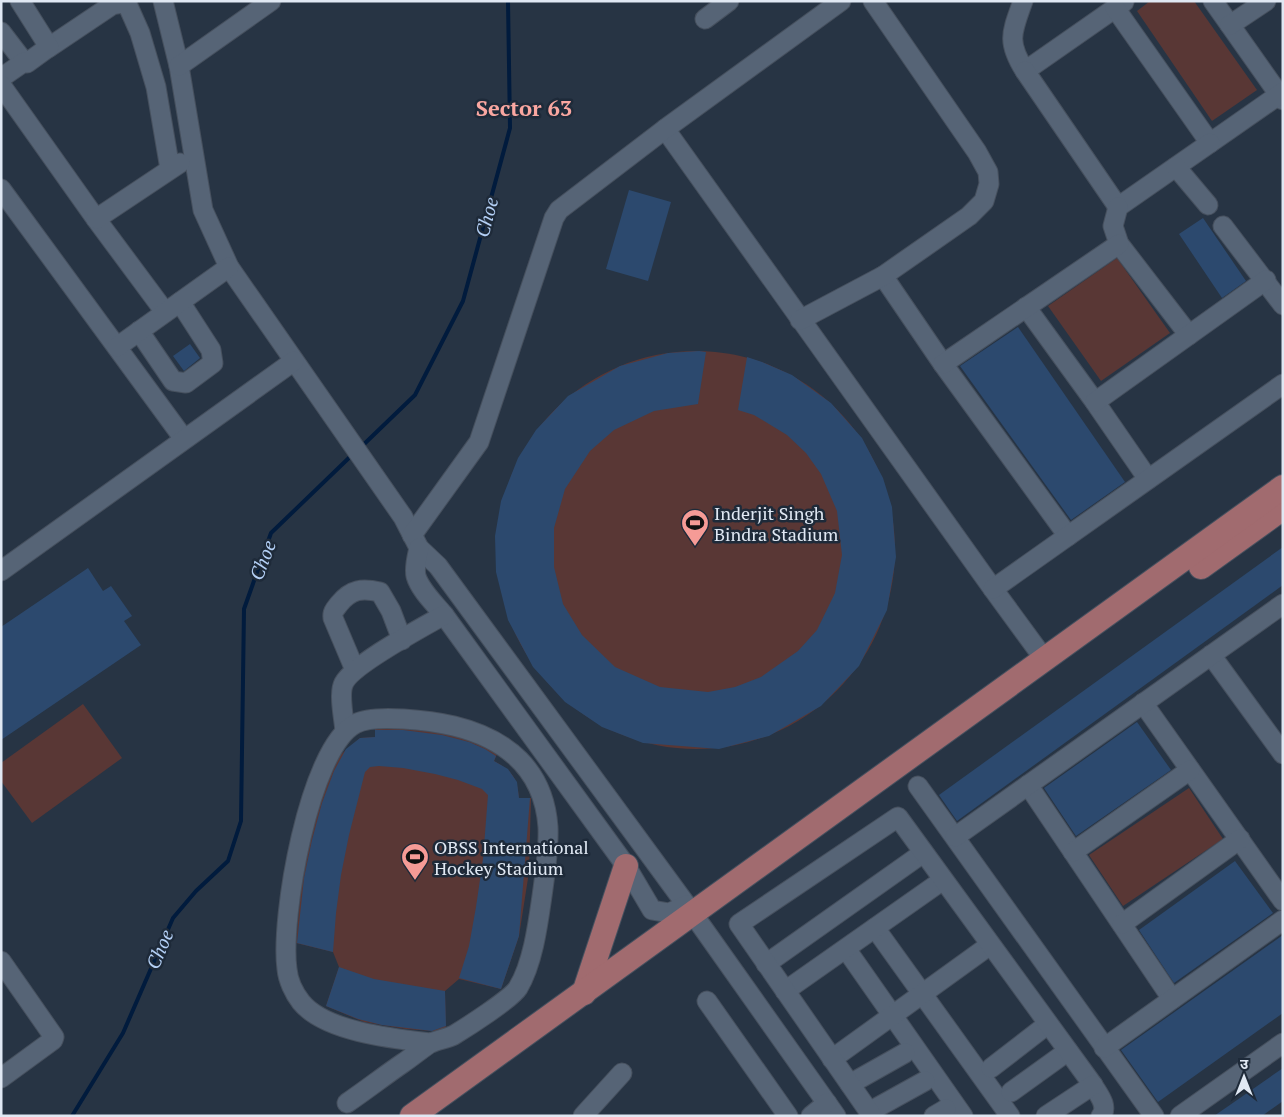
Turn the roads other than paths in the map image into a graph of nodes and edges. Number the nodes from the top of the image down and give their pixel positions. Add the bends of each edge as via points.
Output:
1 (20, 1) edge
2 (163, 1) edge
3 (271, 1) edge
4 (729, 1) edge
5 (841, 1) edge
6 (873, 1) edge
7 (1023, 1) edge
8 (1213, 1) edge
9 (1266, 1) edge
10 (1120, 5) edge
11 (705, 19) dead end
12 (1230, 25) junction
13 (1, 32) edge
14 (48, 48) junction
15 (24, 62) junction
16 (179, 66) junction
17 (1025, 71) junction
18 (1, 78) edge
19 (1, 85) edge
20 (1281, 96) edge
21 (665, 129) junction
22 (1210, 143) junction
23 (194, 153) junction
24 (1176, 166) junction
25 (170, 169) junction
26 (1, 189) edge
27 (1208, 205) dead end
28 (1118, 207) junction
29 (96, 219) junction
30 (1223, 226) dead end
31 (1118, 244) junction
32 (229, 267) junction
33 (883, 276) junction
34 (1266, 280) junction
35 (1283, 305) edge
36 (172, 307) junction
37 (1026, 307) junction
38 (800, 320) junction
39 (139, 331) junction
40 (1189, 335) junction
41 (116, 347) junction
42 (294, 361) junction
43 (944, 364) junction
44 (1283, 384) edge
45 (1096, 402) junction
46 (184, 440) junction
47 (1148, 479) junction
48 (1283, 487) edge
49 (1283, 508) edge
50 (1068, 536) junction
51 (416, 542) junction
52 (1, 570) edge
53 (993, 589) junction
54 (1283, 604) edge
55 (444, 615) junction
56 (402, 640) junction
57 (1211, 654) junction
58 (1045, 660) junction
59 (355, 670) junction
60 (1143, 703) junction
61 (345, 731) junction
62 (1283, 754) edge
63 (1190, 770) junction
64 (599, 783) junction
65 (1028, 785) junction
66 (918, 786) dead end
67 (576, 797) junction
68 (955, 837) junction
69 (1240, 839) junction
70 (1073, 852) junction
71 (924, 853) junction
72 (626, 866) junction
73 (943, 880) junction
74 (1283, 901) edge
75 (694, 915) junction
76 (1283, 920) edge
77 (1122, 924) junction
78 (874, 928) junction
79 (990, 945) junction
80 (846, 948) junction
81 (1, 961) edge
82 (766, 964) junction
83 (785, 991) junction
84 (584, 993) junction
85 (922, 994) junction
86 (1172, 999) junction
87 (707, 1000) dead end
88 (892, 1016) junction
89 (1048, 1024) junction
90 (431, 1043) junction
91 (1283, 1043) edge
92 (1104, 1048) junction
93 (1068, 1051) junction
94 (905, 1053) dead end
95 (830, 1055) junction
96 (991, 1068) dead end
97 (803, 1069) junction
98 (622, 1073) dead end
99 (1, 1078) edge
100 (924, 1081) dead end
101 (850, 1084) junction
102 (1093, 1085) junction
103 (1012, 1092) dead end
104 (347, 1103) dead end
105 (832, 1109) edge
106 (1204, 1109) edge
107 (870, 1114) edge
108 (947, 1114) edge
109 (586, 1115) edge
110 (412, 1116) edge
111 (436, 1116) edge
112 (788, 1116) edge
113 (811, 1116) edge
114 (1010, 1116) edge
115 (1046, 1116) edge
116 (1101, 1116) edge
117 (1154, 1116) edge
118 (1180, 1116) edge

1 - 14 street
2 - 16 street
3 - 16 street
4 - 11 street
5 - 21 street
6 - 33 street via 978,152 988,172 989,184 984,201 969,216
7 - 17 street via 1012,33 1015,56
8 - 12 street
9 - 12 street
10 - 17 street
10 - 22 street
12 - 20 street
13 - 15 street
14 - 15 street
14 - 25 street via 112,5 123,3 128,6 140,33 156,87
15 - 18 street
16 - 23 street
17 - 28 street
19 - 29 street
20 - 22 street
21 - 38 street
21 - 51 street via 565,204 554,218 479,442
22 - 24 street
23 - 25 street
23 - 32 street via 203,210
24 - 27 street
24 - 28 street
25 - 29 street
26 - 41 street
28 - 31 street via 1113,226
29 - 36 street
30 - 34 street
31 - 37 street
31 - 40 street
32 - 36 street
32 - 42 street
33 - 38 street
33 - 43 street
34 - 35 street
34 - 40 street
36 - 39 street
36 - 39 street via 213,356 213,363 186,384 173,381
37 - 43 street
37 - 45 street
38 - 53 street
39 - 41 street
40 - 45 street
41 - 46 street
42 - 46 street
42 - 51 street via 403,517
43 - 50 street
44 - 47 street
45 - 47 street
46 - 52 street
47 - 50 street
48 - 58 main road
49 - 75 main road
50 - 53 street
51 - 55 street via 415,566 419,583
51 - 64 street via 438,566
53 - 58 street
54 - 57 street
55 - 56 street
55 - 67 street
56 - 59 street
56 - 59 street via 392,611 380,592 355,591 347,595 335,609 333,618
57 - 60 street
57 - 62 street
58 - 75 main road
59 - 61 street via 342,686
60 - 63 street
60 - 65 street
61 - 90 street via 337,739 323,767 295,861 286,933 290,983 302,1003 317,1015 350,1030
61 - 90 street via 355,723 371,719 442,723 470,730 493,739 516,754 536,781 545,805 548,828 539,921 528,964 517,989 451,1036
63 - 69 street
63 - 70 street
64 - 67 street
64 - 75 street
65 - 68 street
65 - 70 street
66 - 68 street
67 - 72 street
68 - 92 street
69 - 74 street
69 - 77 street
70 - 77 street
71 - 73 street
71 - 82 street
71 - 82 street via 898,817 738,924
72 - 75 street via 652,910
72 - 84 main road
73 - 78 street
73 - 79 street
75 - 84 main road
75 - 97 street
75 - 111 main road
76 - 86 street
77 - 86 street
78 - 80 street
78 - 85 street
79 - 85 street
79 - 89 street
80 - 83 street
80 - 88 street
81 - 99 street via 54,1037
82 - 83 street
83 - 95 street
84 - 110 main road
85 - 88 street
85 - 114 street
86 - 92 street
87 - 112 street
88 - 95 street
88 - 108 street
89 - 93 street
89 - 96 street
90 - 104 street
91 - 106 street
92 - 117 street
93 - 102 street
93 - 103 street
94 - 101 street
95 - 97 street
95 - 101 street
97 - 105 street
98 - 109 street
100 - 107 street
101 - 107 street
102 - 115 street
102 - 116 street via 1105,1107
105 - 113 street
106 - 118 street

